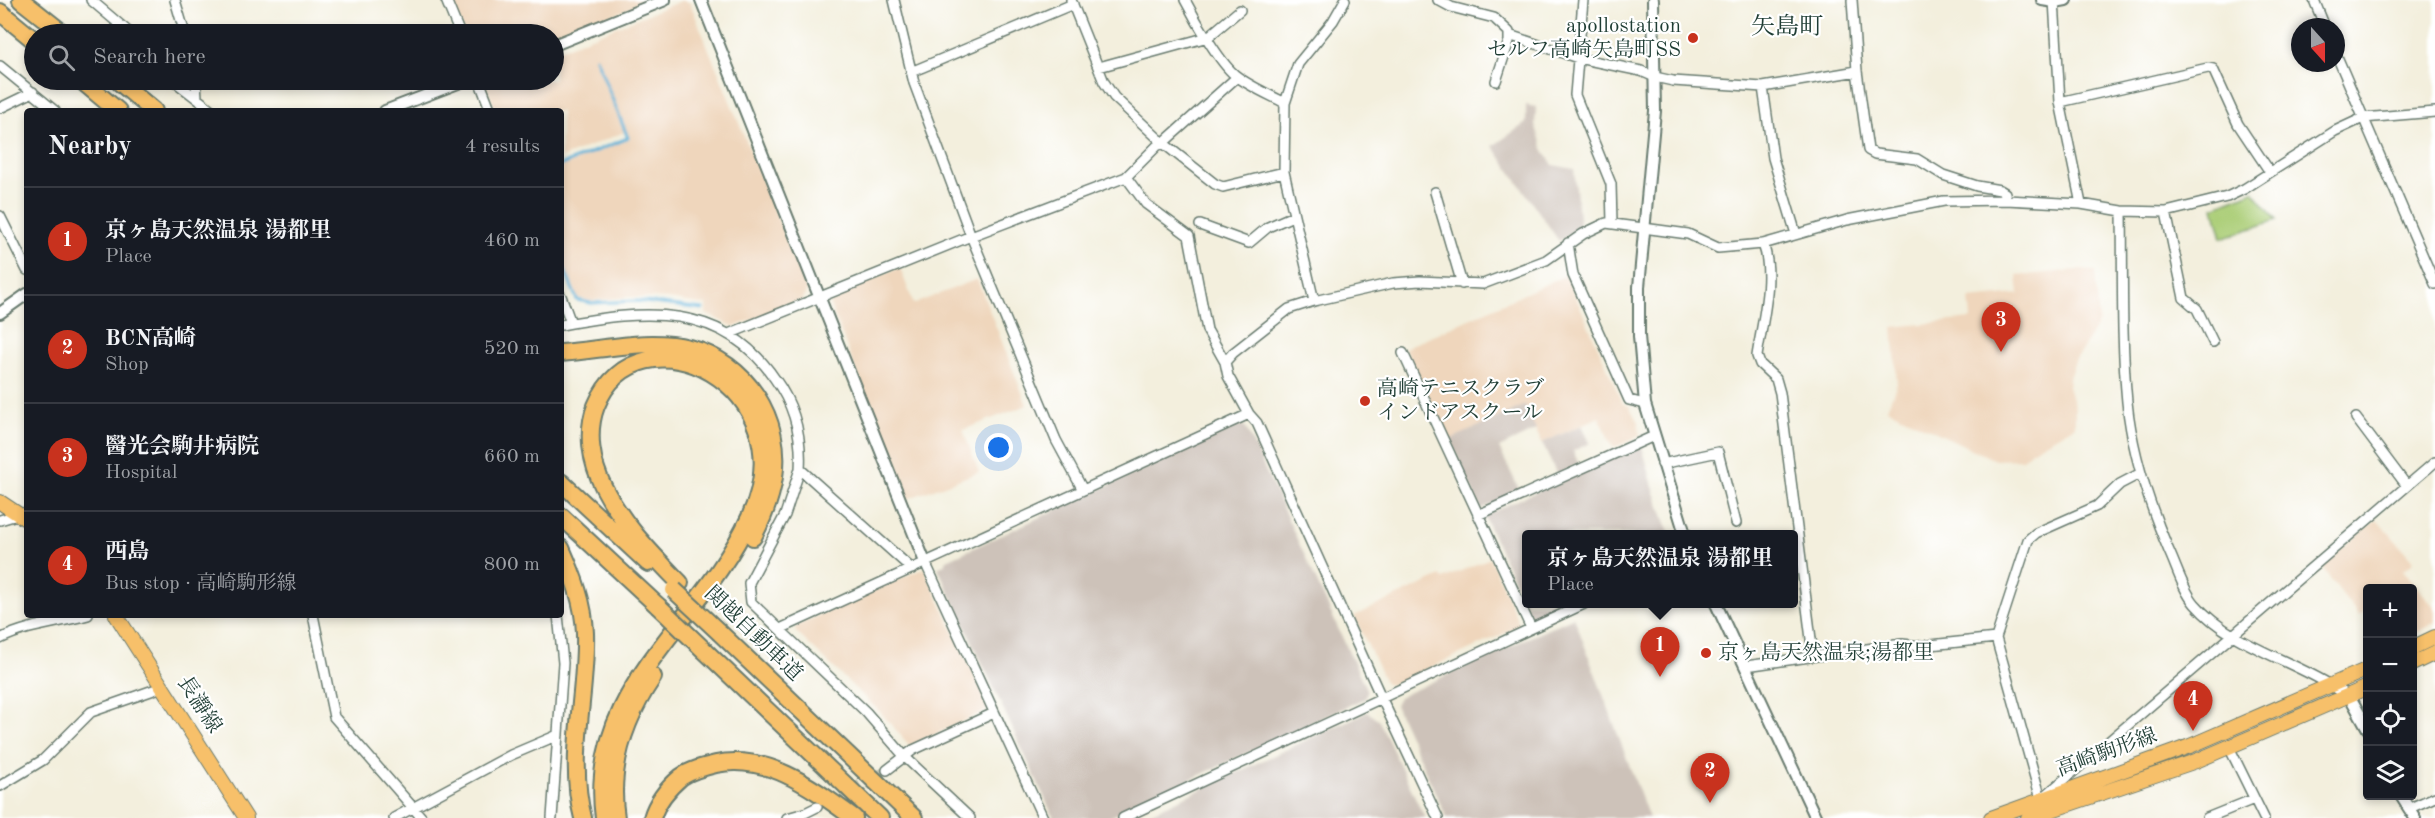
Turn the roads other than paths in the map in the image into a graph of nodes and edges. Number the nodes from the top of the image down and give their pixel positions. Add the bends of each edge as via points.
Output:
1 (21, 0) edge
2 (92, 0) edge
3 (175, 0) edge
4 (446, 0) edge
5 (665, 0) edge
6 (701, 0) edge
7 (894, 0) edge
8 (1185, 0) edge
9 (1345, 0) edge
10 (1438, 0) edge
11 (1583, 0) edge
12 (1653, 0) edge
13 (1852, 0) edge
14 (2042, 0) edge
15 (2066, 0) edge
16 (2314, 0) edge
17 (2054, 1) edge
18 (1072, 2) edge
19 (1240, 10) dead end
20 (0, 12) edge
21 (2321, 18) edge
22 (51, 24) edge
23 (120, 24) edge
24 (182, 24) edge
25 (456, 24) edge
26 (24, 32) edge
27 (1509, 35) junction
28 (1208, 38) junction
29 (564, 41) edge
30 (1578, 58) junction
31 (0, 66) edge
32 (1099, 67) junction
33 (1857, 71) junction
34 (911, 72) junction
35 (2344, 72) edge
36 (1237, 77) junction
37 (1655, 77) junction
38 (1496, 81) dead end
39 (24, 85) edge
40 (1763, 87) junction
41 (30, 90) edge
42 (93, 90) edge
43 (129, 90) edge
44 (186, 90) edge
45 (197, 90) edge
46 (440, 90) edge
47 (483, 90) edge
48 (33, 92) junction
49 (197, 98) junction
50 (2060, 102) junction
51 (1285, 103) junction
52 (0, 108) edge
53 (52, 108) edge
54 (114, 108) edge
55 (150, 108) edge
56 (209, 108) edge
57 (393, 108) edge
58 (490, 108) edge
59 (2435, 112) edge
60 (2363, 118) junction
61 (1163, 143) junction
62 (1284, 172) junction
63 (2270, 172) junction
64 (1126, 177) junction
65 (1435, 192) dead end
66 (2007, 200) junction
67 (2081, 204) junction
68 (2122, 211) junction
69 (2166, 212) junction
70 (0, 216) edge
71 (1293, 216) junction
72 (1612, 223) junction
73 (1200, 225) dead end
74 (1644, 228) junction
75 (1796, 234) junction
76 (971, 236) junction
77 (1568, 243) junction
78 (1762, 244) junction
79 (24, 264) edge
80 (1462, 284) junction
81 (2435, 284) edge
82 (24, 296) edge
83 (819, 297) junction
84 (1314, 301) junction
85 (564, 304) edge
86 (0, 313) edge
87 (571, 323) junction
88 (564, 324) edge
89 (730, 333) junction
90 (2213, 342) dead end
91 (564, 353) edge
92 (1403, 353) dead end
93 (1225, 362) junction
94 (1645, 404) junction
95 (1249, 414) junction
96 (2356, 418) dead end
97 (1654, 436) junction
98 (2435, 462) edge
99 (1662, 464) junction
100 (800, 469) junction
101 (2141, 473) junction
102 (564, 485) edge
103 (2407, 486) junction
104 (1083, 490) junction
105 (0, 502) edge
106 (24, 515) edge
107 (1478, 515) junction
108 (564, 519) edge
109 (0, 520) edge
110 (1737, 523) dead end
111 (1684, 530) edge
112 (1797, 530) edge
113 (1798, 536) edge
114 (564, 556) edge
115 (925, 562) junction
116 (912, 569) junction
117 (677, 586) junction
118 (1573, 608) edge
119 (1718, 608) edge
120 (73, 618) edge
121 (118, 618) edge
122 (314, 618) edge
123 (558, 618) edge
124 (1531, 628) junction
125 (780, 629) junction
126 (2233, 634) junction
127 (2435, 637) edge
128 (1996, 638) junction
129 (0, 639) edge
130 (2417, 646) edge
131 (2435, 653) edge
132 (1813, 655) junction
133 (2417, 662) edge
134 (1746, 666) junction
135 (2363, 671) edge
136 (2332, 686) junction
137 (162, 687) junction
138 (2363, 689) edge
139 (2350, 696) junction
140 (1381, 697) junction
141 (994, 712) junction
142 (2363, 721) edge
143 (558, 735) junction
144 (2229, 747) junction
145 (905, 757) junction
146 (887, 770) tunnel mouth
147 (0, 786) edge
148 (2435, 797) edge
149 (2041, 799) junction
150 (2254, 800) junction
151 (2404, 800) edge
152 (817, 807) tunnel mouth
153 (413, 808) junction
154 (2412, 813) edge
155 (805, 816) edge
156 (2036, 817) edge
157 (246, 818) edge
158 (394, 818) edge
159 (422, 818) edge
160 (552, 818) edge
161 (583, 818) edge
162 (604, 818) edge
163 (616, 818) edge
164 (652, 818) edge
165 (787, 818) edge
166 (854, 818) edge
167 (880, 818) edge
168 (914, 818) edge
169 (970, 818) edge
170 (1043, 818) edge
171 (1123, 818) edge
172 (1438, 818) edge
173 (1816, 818) edge
174 (1991, 818) edge
175 (2207, 818) edge
176 (2264, 818) edge

1 - 22 highway
2 - 23 street
3 - 24 street
4 - 25 street
5 - 29 street
6 - 83 street
7 - 34 street
8 - 28 street
9 - 51 street via 1298,64
10 - 27 street via 1450,8 1494,18
11 - 30 street
12 - 37 street
13 - 33 street
14 - 17 street
15 - 17 street
16 - 21 street
17 - 50 street
18 - 32 street
18 - 34 street
19 - 28 street
20 - 26 highway
27 - 30 street
27 - 38 street
28 - 32 street
28 - 36 street
30 - 37 street
30 - 72 street via 1575,95 1611,184
31 - 39 street
32 - 61 street via 1114,97
33 - 40 street
33 - 66 street via 1871,153 1917,159 1943,175 2000,190
34 - 76 street
35 - 60 street
36 - 51 street
36 - 61 street
37 - 40 street
37 - 74 street
40 - 75 street via 1773,158
41 - 48 street
42 - 54 highway
43 - 55 highway
44 - 49 street
45 - 49 street
46 - 57 street
47 - 58 street
48 - 52 street
48 - 53 street
49 - 56 street
50 - 63 street via 2213,69 2238,124
50 - 67 street
51 - 62 street
59 - 60 street
60 - 63 street
60 - 81 street
61 - 62 street via 1223,187
61 - 64 street
62 - 71 street
63 - 69 street via 2227,198
64 - 76 street
64 - 93 street via 1146,204 1189,236 1207,330
65 - 80 street
66 - 67 street
66 - 75 street via 1944,201
67 - 68 street
68 - 69 street
68 - 101 street via 2127,403
69 - 90 street via 2184,298 2198,309
70 - 79 street
71 - 73 street via 1268,227 1249,243
71 - 84 street
72 - 74 street
72 - 77 street via 1587,231
74 - 78 street via 1688,234 1718,248
74 - 94 street via 1639,336
75 - 78 street
76 - 83 street
76 - 104 street via 1056,440
77 - 80 street via 1546,260 1483,284
77 - 94 street via 1573,275 1629,400
78 - 112 street via 1767,273 1757,356 1776,379 1780,393
80 - 84 street via 1393,283
82 - 86 street
83 - 89 street
83 - 115 street
84 - 93 street via 1289,309
85 - 87 street
87 - 88 street
87 - 89 street via 640,314 674,316 701,321
89 - 100 street via 770,370 783,389 796,420
91 - 163 highway via 650,344 706,354 749,385 773,433 775,476 754,535 728,579 657,670 624,730 614,773
92 - 107 street
93 - 95 street via 1228,376
94 - 97 street
95 - 104 street
95 - 140 street via 1257,423
96 - 103 street
97 - 99 street
97 - 107 street
98 - 103 street
99 - 110 street via 1718,452
99 - 111 street
100 - 116 street
100 - 125 street via 785,515 749,583 751,602
101 - 126 street via 2157,522 2187,590 2200,609
101 - 128 street via 2120,484 2097,507 2028,540
102 - 117 highway, 関越自動車道
103 - 126 street
104 - 115 street
105 - 106 main road
106 - 109 street
107 - 124 street
108 - 167 highway, bridge
113 - 132 street
114 - 161 highway via 578,591 585,632 577,755
115 - 116 street
115 - 141 street
116 - 125 street
117 - 162 highway via 615,507 603,487 591,448 592,415 607,386 633,366 661,359 678,360 727,382 755,421 763,468 752,513 732,553 647,664 623,704 603,768
117 - 168 highway, 関越自動車道, bridge
118 - 124 street
119 - 134 street
120 - 129 street
121 - 137 main road, 長瀞線
122 - 153 street via 334,717
123 - 143 street via 563,663
124 - 140 street
125 - 145 street via 866,712
126 - 136 street
126 - 149 street
127 - 130 main road
128 - 132 street
128 - 149 street
131 - 133 main road
132 - 134 street
134 - 173 street
135 - 136 main road, 高崎駒形線
136 - 139 street
136 - 149 main road, 高崎駒形線 via 2190,746
137 - 147 street via 91,712 43,760
137 - 157 main road, 長瀞線
138 - 139 main road, 高崎駒形線
139 - 142 street
139 - 144 main road, 高崎駒形線
140 - 171 street
140 - 172 street
141 - 145 street
141 - 170 street
143 - 153 street via 511,755
143 - 160 street
144 - 150 street
144 - 156 main road, 高崎駒形線
145 - 146 street
145 - 169 street
148 - 154 street
149 - 156 street
149 - 174 main road, 高崎駒形線
150 - 175 street
150 - 176 street
151 - 154 street
152 - 155 street
153 - 158 street
153 - 159 street
155 - 165 street
164 - 166 highway via 660,799 686,774 702,767 741,762 803,782

